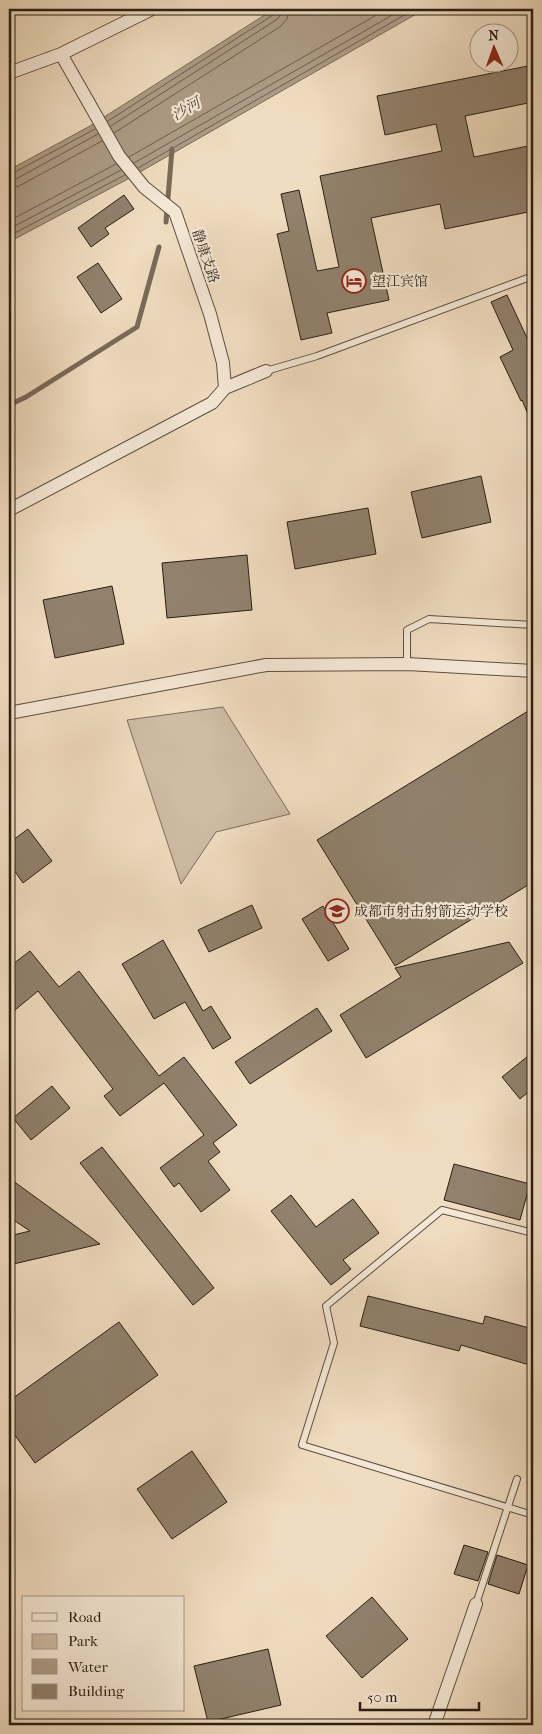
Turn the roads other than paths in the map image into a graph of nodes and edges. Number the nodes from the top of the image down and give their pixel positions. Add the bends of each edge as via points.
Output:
1 (152, 9) edge
2 (61, 54) junction
3 (9, 73) edge
4 (533, 276) edge
5 (266, 371) joint
6 (225, 388) junction
7 (9, 510) edge
8 (533, 625) edge
9 (407, 664) junction
10 (533, 671) edge
11 (9, 713) edge
12 (533, 1233) edge
13 (517, 1479) dead end
14 (508, 1508) junction
15 (533, 1515) edge
16 (476, 1604) joint
17 (434, 1725) edge

1 - 2 street
2 - 3 street
2 - 6 street, 静康支路 via 119,156 144,187 175,212 210,314 223,363
4 - 5 lane via 317,356
5 - 6 street
6 - 7 street via 212,403
8 - 9 lane via 429,619 407,630
9 - 10 street
9 - 11 street via 266,665
12 - 14 lane via 442,1210 326,1306 334,1344 302,1445
13 - 14 lane
14 - 15 lane
14 - 16 lane
16 - 17 street

